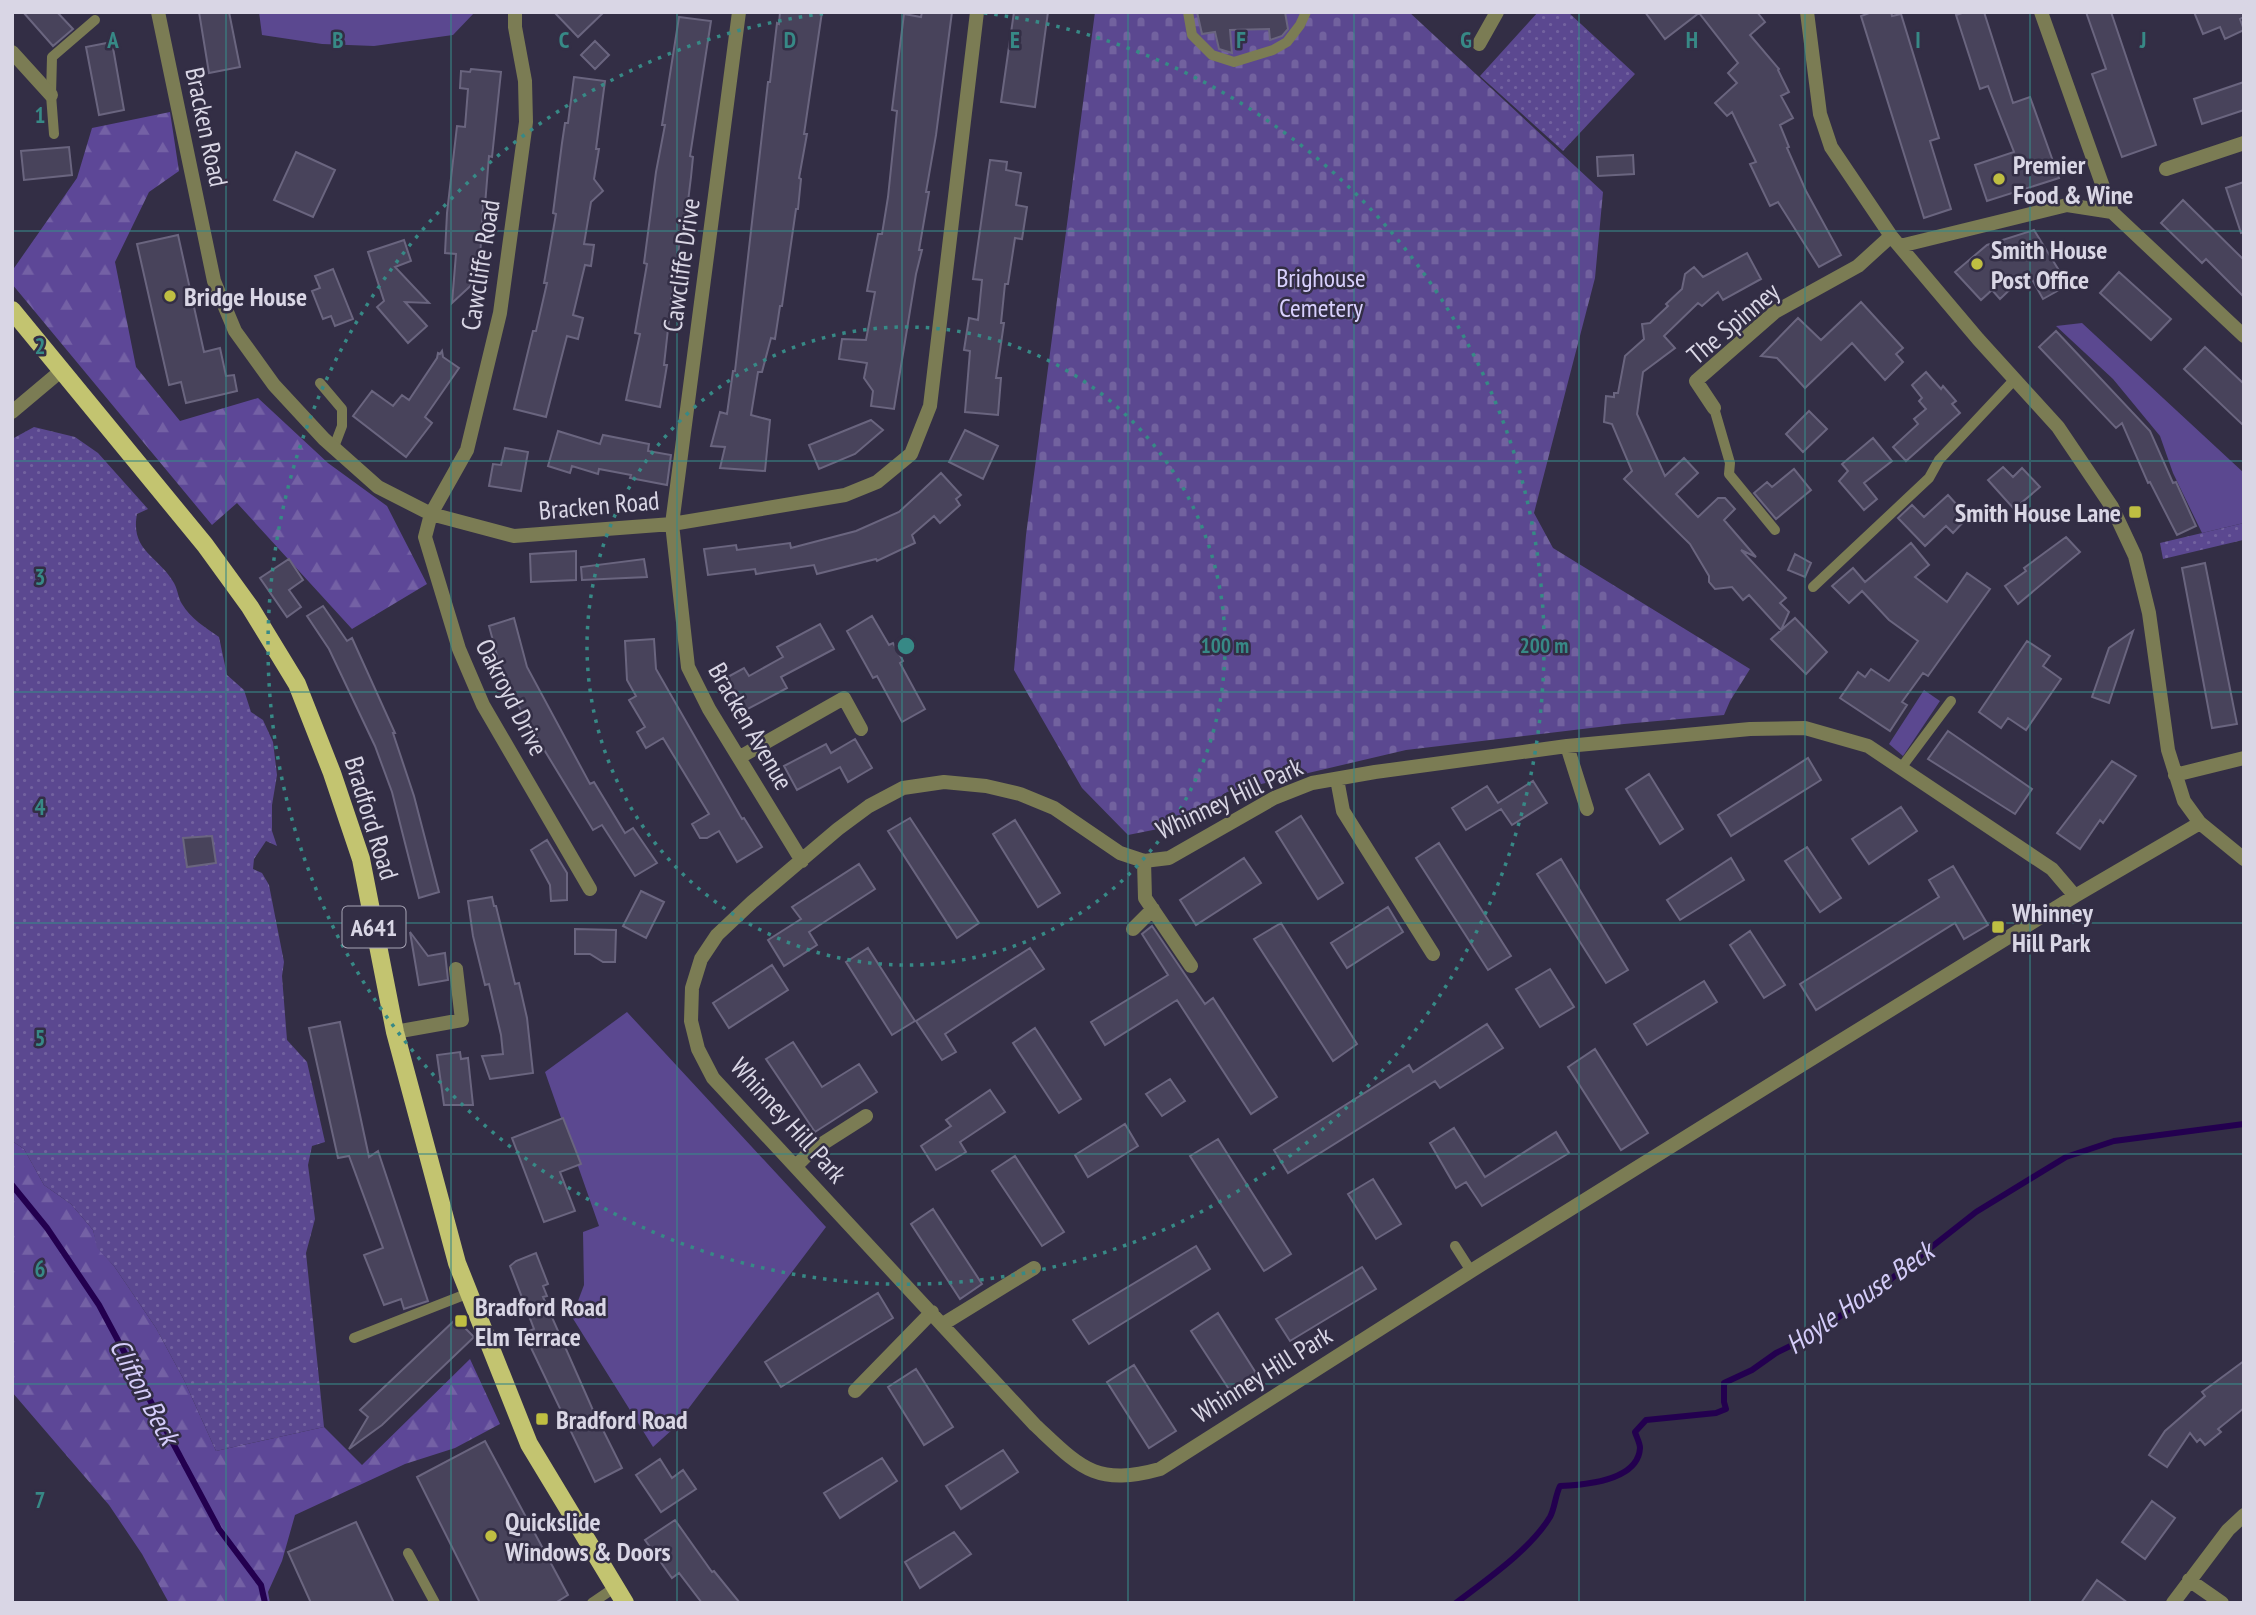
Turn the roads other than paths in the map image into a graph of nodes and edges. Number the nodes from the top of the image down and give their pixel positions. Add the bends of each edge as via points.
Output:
1 (158, 12) edge
2 (515, 12) edge
3 (739, 12) edge
4 (977, 12) edge
5 (1188, 12) edge
6 (1306, 12) edge
7 (1497, 12) edge
8 (1807, 12) edge
9 (2041, 12) edge
10 (95, 20) dead end
11 (1479, 44) dead end
12 (12, 52) edge
13 (51, 94) junction
14 (54, 134) dead end
15 (2244, 143) edge
16 (2166, 169) dead end
17 (2112, 212) junction
18 (1896, 241) junction
19 (12, 310) edge
20 (2244, 336) edge
21 (62, 370) junction
22 (2015, 380) junction
23 (320, 383) dead end
24 (1714, 408) joint
25 (12, 412) edge
26 (334, 447) junction
27 (431, 514) junction
28 (671, 524) junction
29 (1775, 530) dead end
30 (1813, 587) dead end
31 (1951, 702) dead end
32 (861, 729) dead end
33 (1567, 746) junction
34 (740, 757) junction
35 (2244, 758) edge
36 (1901, 768) junction
37 (2175, 775) junction
38 (1337, 779) junction
39 (1587, 809) dead end
40 (2200, 823) junction
41 (2244, 859) edge
42 (802, 861) junction
43 (1144, 861) junction
44 (590, 889) dead end
45 (2075, 896) junction
46 (1153, 909) junction
47 (1133, 929) dead end
48 (1433, 954) dead end
49 (1191, 966) dead end
50 (456, 968) dead end
51 (395, 1032) junction
52 (866, 1116) dead end
53 (797, 1166) junction
54 (1455, 1246) dead end
55 (1034, 1268) dead end
56 (1471, 1271) junction
57 (469, 1293) junction
58 (932, 1312) junction
59 (943, 1324) junction
60 (354, 1338) dead end
61 (855, 1391) dead end
62 (2244, 1515) edge
63 (408, 1553) dead end
64 (2189, 1580) junction
65 (619, 1595) edge
66 (435, 1603) edge
67 (592, 1603) edge
68 (2173, 1603) edge
69 (2222, 1603) edge

1 - 26 street, Bracken Road via 214,281 235,331 274,385
2 - 27 street, Cawcliffe Road via 526,122 500,313 467,450
3 - 28 street, Cawcliffe Drive
4 - 28 street, Bracken Road via 930,406 911,454 877,482 845,495
5 - 6 lane via 1192,35 1212,55 1234,62 1287,42
7 - 11 street
8 - 18 street via 1820,114 1831,147
9 - 17 street
10 - 13 lane via 52,57
12 - 13 street
13 - 14 lane
15 - 16 street
17 - 18 street via 2067,205
17 - 20 street
18 - 22 street
18 - 24 street, The Spinney via 1775,312 1696,381
19 - 21 main road, Bradford Road / A641
21 - 25 street
21 - 51 main road, Bradford Road / A641 via 205,545 297,684 361,859
22 - 30 lane via 1939,460 1928,478
22 - 37 street via 2058,427 2098,484 2135,555
23 - 26 lane via 342,409 342,426
24 - 29 lane via 1729,474
26 - 27 street, Bracken Road via 379,487
27 - 28 street, Bracken Road via 514,536
27 - 44 street, Oakroyd Drive via 425,537 459,649 484,705
28 - 34 street, Bracken Avenue via 688,667
31 - 36 lane
32 - 34 street via 844,698
33 - 36 street, Whinney Hill Park via 1805,728 1868,746
33 - 38 street, Whinney Hill Park
33 - 39 street
34 - 42 street, Bracken Avenue
35 - 37 street
36 - 45 street, Whinney Hill Park via 2052,869
37 - 40 street via 2184,801
38 - 43 street, Whinney Hill Park via 1312,783 1273,799 1169,858
38 - 48 street via 1343,811
40 - 41 street
40 - 45 street, Whinney Hill Park
42 - 43 street, Whinney Hill Park via 869,806 903,788 944,782 1020,793 1054,808 1120,853
42 - 53 street, Whinney Hill Park via 717,935 701,960 692,988 691,1021 698,1049 713,1077
43 - 46 street via 1145,898
45 - 56 street, Whinney Hill Park
46 - 47 street
46 - 49 street
50 - 51 street via 462,1020
51 - 57 main road, Bradford Road / A641
52 - 53 street via 811,1151
53 - 58 street, Whinney Hill Park
54 - 56 lane
55 - 59 street
56 - 59 street, Whinney Hill Park via 1160,1469 1137,1475 1094,1473 1075,1463
57 - 60 lane
57 - 65 main road, Bradford Road / A641 via 529,1444
58 - 59 street, Whinney Hill Park
58 - 61 street
62 - 64 street
63 - 66 lane
64 - 68 street
64 - 69 street
65 - 67 lane

